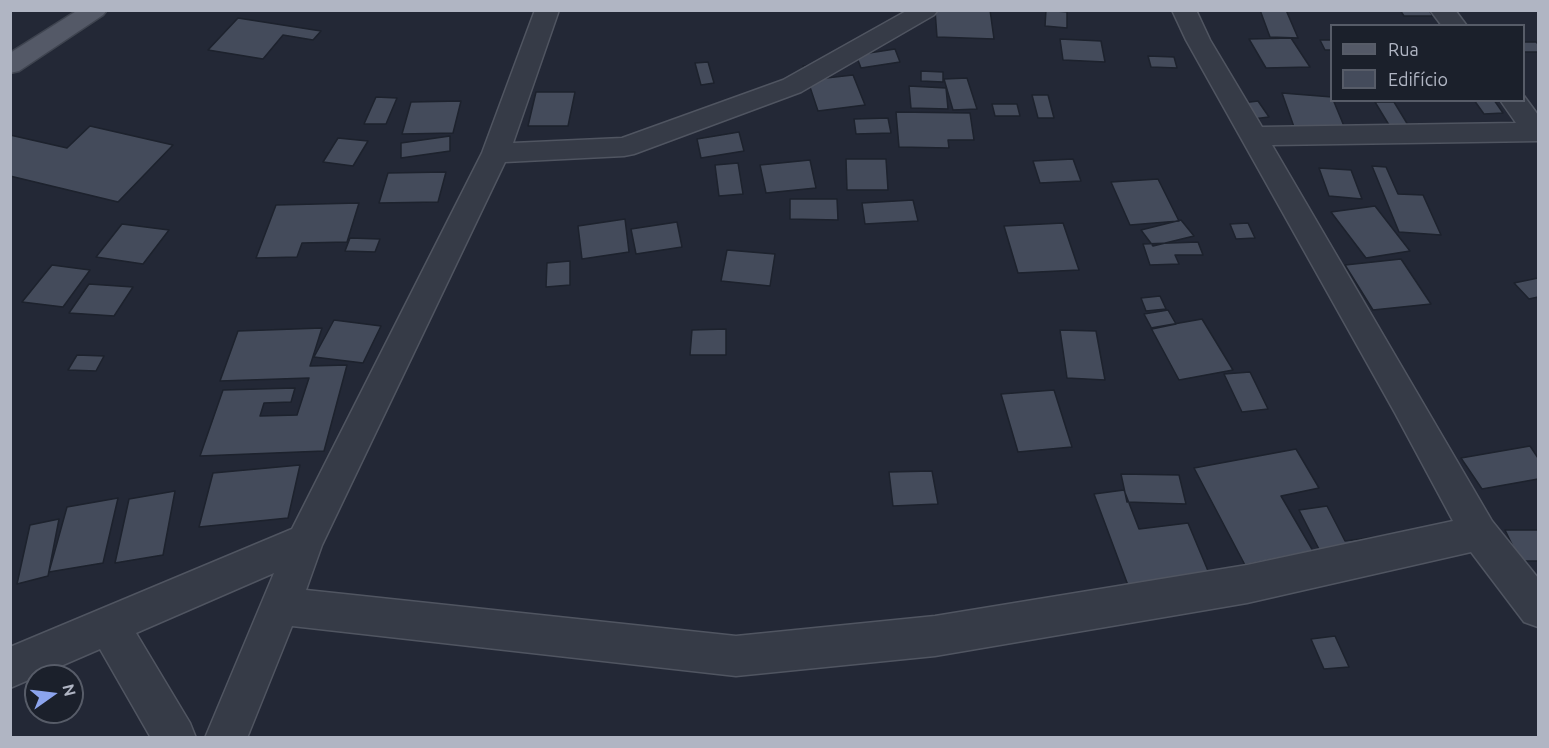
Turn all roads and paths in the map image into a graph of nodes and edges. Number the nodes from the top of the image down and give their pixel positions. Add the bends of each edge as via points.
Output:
1 (95, 10) edge
2 (548, 10) edge
3 (926, 10) edge
4 (1184, 10) edge
5 (1442, 10) edge
6 (1453, 24) edge
7 (10, 65) edge
8 (1515, 102) edge
9 (1538, 132) edge
10 (1253, 136) junction
11 (496, 153) junction
12 (1479, 533) junction
13 (305, 541) junction
14 (281, 606) junction
15 (1539, 608) edge
16 (109, 626) junction
17 (10, 668) edge
18 (175, 738) edge
19 (226, 738) edge

1 - 7 main road
2 - 11 street
3 - 11 street via 792,86 624,147
4 - 10 street
5 - 6 street
8 - 9 street
9 - 10 street
10 - 12 street
11 - 13 street
12 - 14 street via 1247,584 935,636 736,656
12 - 15 street
13 - 14 street
13 - 16 street
14 - 19 street
16 - 17 street
16 - 18 street

